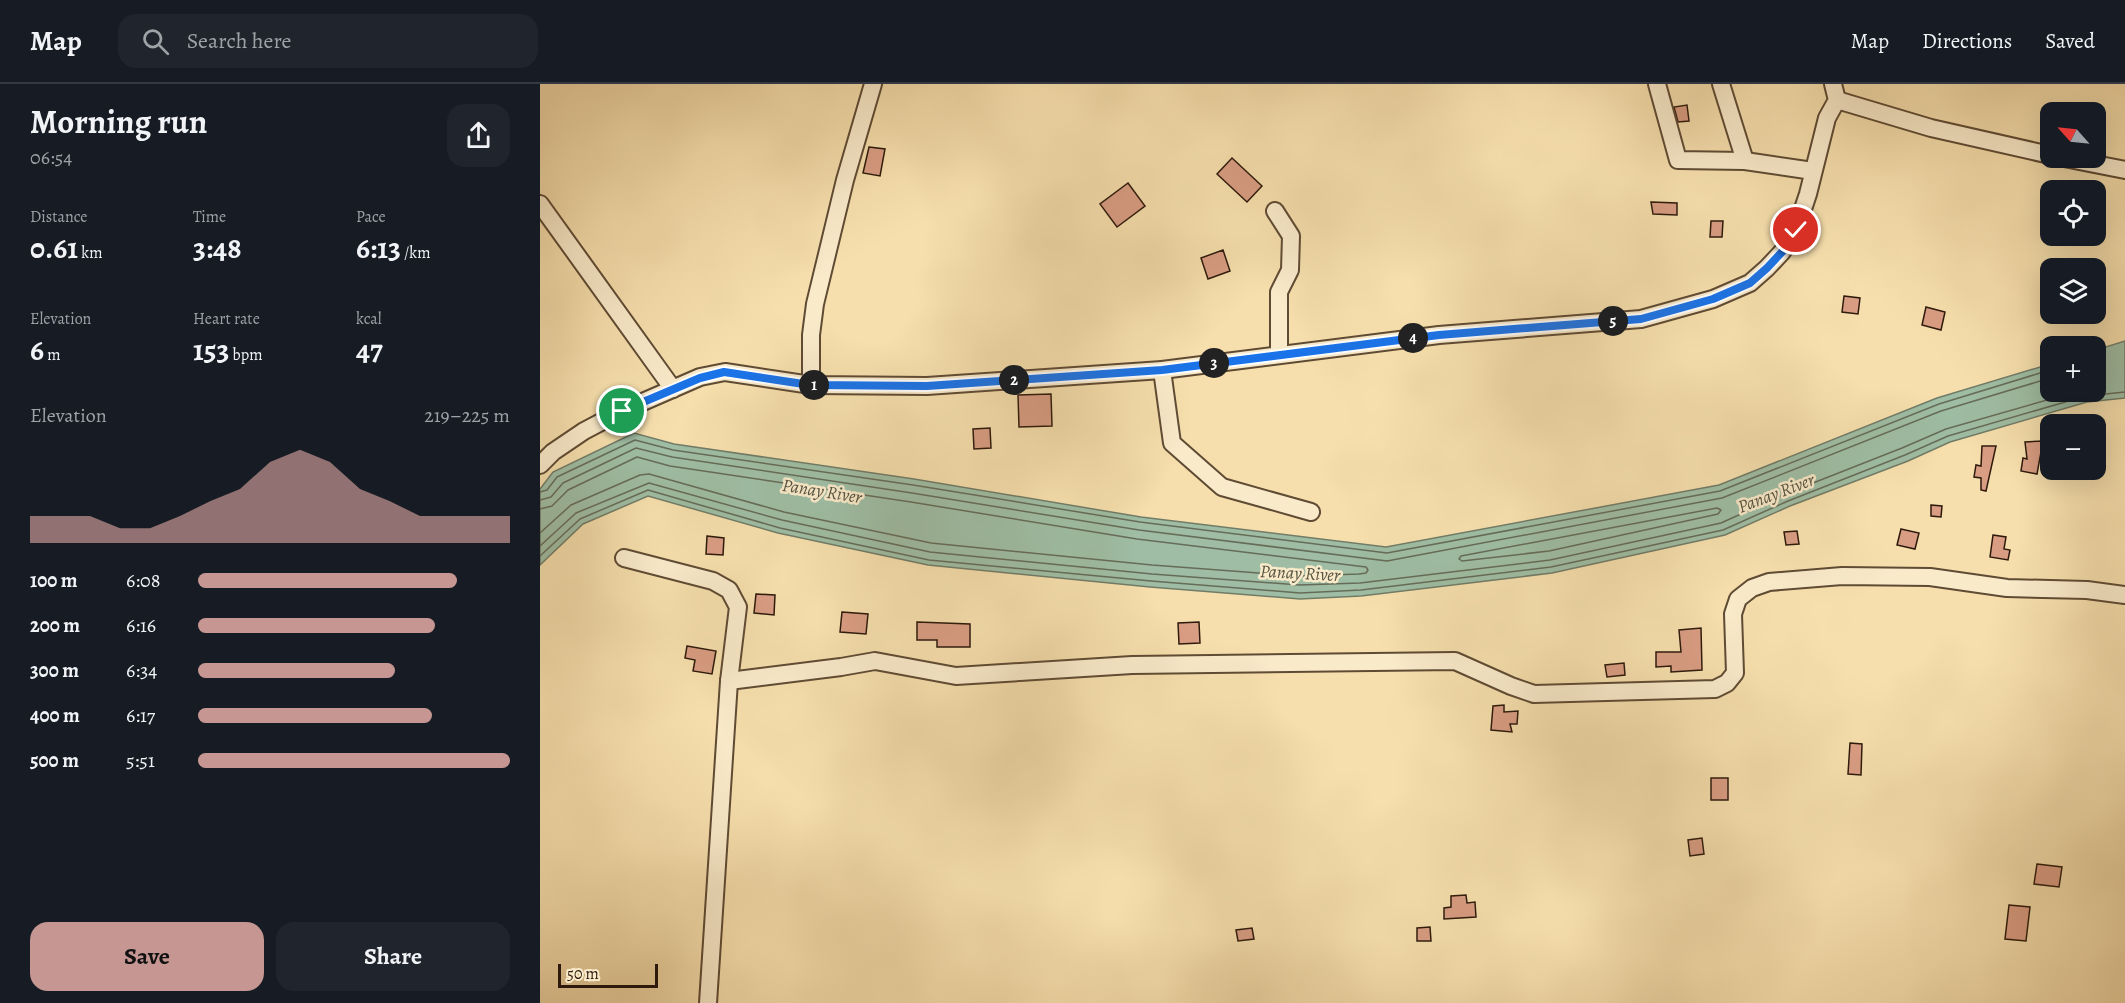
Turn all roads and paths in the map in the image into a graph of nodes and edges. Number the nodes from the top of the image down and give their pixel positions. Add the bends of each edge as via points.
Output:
1 (873, 84) edge
2 (1657, 84) edge
3 (1721, 84) edge
4 (1835, 92) edge
5 (2040, 152) edge
6 (1745, 161) junction
7 (2106, 166) edge
8 (2125, 170) edge
9 (1812, 171) junction
10 (540, 204) edge
11 (1275, 211) dead end
12 (1279, 354) junction
13 (1162, 370) junction
14 (810, 385) junction
15 (673, 389) junction
16 (540, 465) edge
17 (1311, 512) dead end
18 (624, 558) dead end
19 (2125, 595) edge
20 (729, 681) junction
21 (708, 1003) edge

1 - 14 street via 815,304
2 - 6 street via 1678,160
3 - 6 street
4 - 5 street via 1931,128
4 - 9 street
6 - 9 street
7 - 8 street
9 - 12 street via 1796,230 1782,252 1750,283 1713,299 1641,319 1439,335
10 - 15 street
11 - 12 street via 1291,236 1290,270 1279,292
12 - 13 street
13 - 14 street via 927,386
13 - 17 street via 1172,443 1222,487
14 - 15 street via 724,372
15 - 16 street via 584,431
18 - 20 street via 729,590 738,607
19 - 20 street via 1997,587 1930,577 1842,576 1769,582 1738,599 1733,614 1735,673 1715,689 1534,694 1455,661 1132,665 956,676 875,661
20 - 21 street

